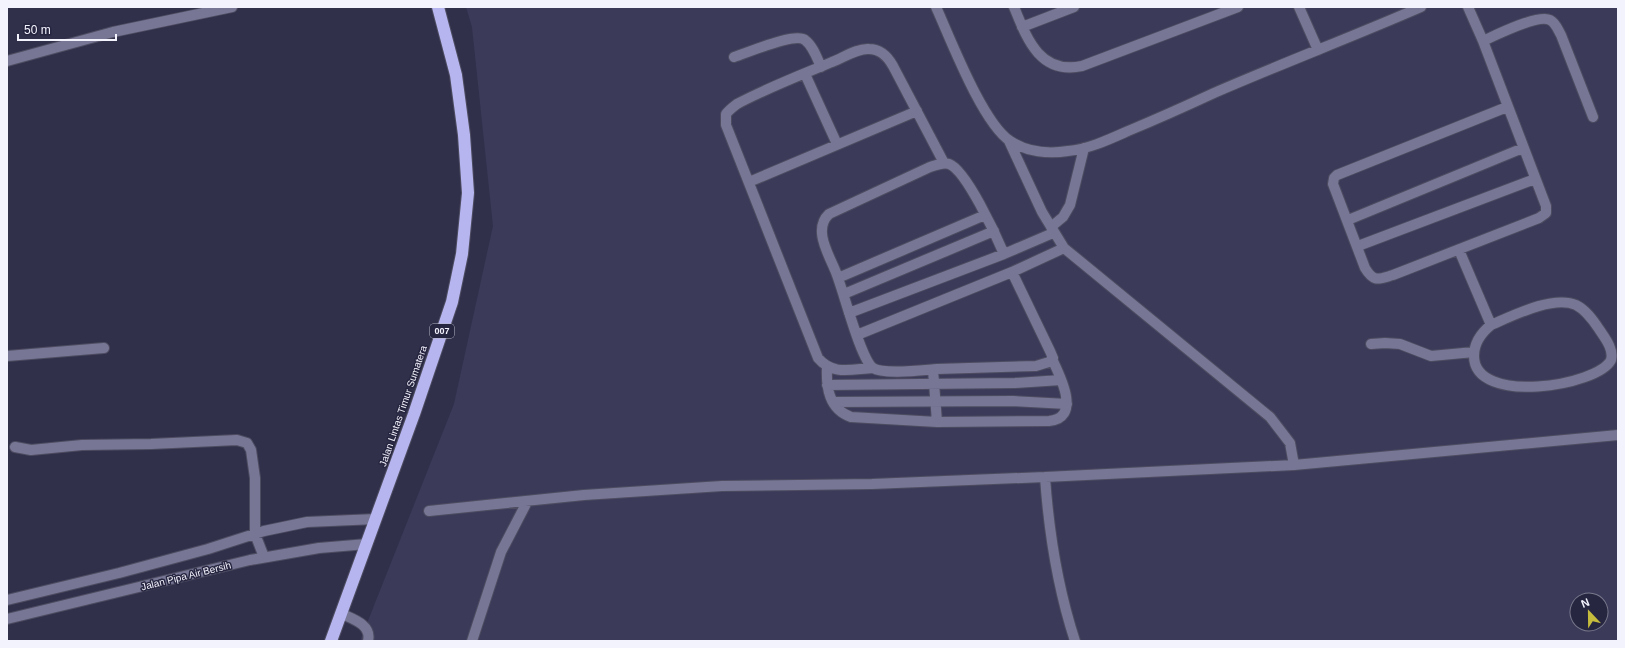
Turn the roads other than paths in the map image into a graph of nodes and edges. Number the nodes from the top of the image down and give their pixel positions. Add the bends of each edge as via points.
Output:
1 (232, 7) edge
2 (438, 7) edge
3 (936, 7) edge
4 (1014, 7) edge
5 (1074, 7) edge
6 (1299, 7) edge
7 (1421, 7) edge
8 (1468, 7) edge
9 (1233, 8) edge
10 (1022, 27) junction
11 (1482, 41) junction
12 (1318, 50) junction
13 (734, 57) dead end
14 (7, 61) edge
15 (821, 67) junction
16 (805, 74) junction
17 (1507, 107) junction
18 (917, 111) junction
19 (1594, 117) dead end
20 (1009, 141) junction
21 (837, 144) junction
22 (1084, 148) junction
23 (1523, 148) junction
24 (944, 163) junction
25 (1535, 179) junction
26 (748, 182) junction
27 (985, 215) junction
28 (1348, 220) junction
29 (1052, 230) junction
30 (994, 231) junction
31 (1358, 246) junction
32 (1064, 248) junction
33 (1459, 250) junction
34 (1004, 254) junction
35 (1012, 272) junction
36 (838, 278) junction
37 (844, 294) junction
38 (849, 313) junction
39 (1491, 325) junction
40 (856, 335) junction
41 (1371, 344) dead end
42 (104, 348) dead end
43 (1474, 352) junction
44 (7, 356) edge
45 (1052, 359) junction
46 (827, 367) junction
47 (873, 368) junction
48 (933, 370) junction
49 (1061, 380) junction
50 (934, 384) junction
51 (827, 385) junction
52 (833, 402) junction
53 (936, 402) junction
54 (1067, 404) junction
55 (938, 422) junction
56 (1618, 435) edge
57 (15, 447) dead end
58 (1294, 465) junction
59 (1045, 477) junction
60 (527, 502) junction
61 (429, 511) dead end
62 (376, 519) junction
63 (254, 534) junction
64 (367, 544) junction
65 (264, 557) junction
66 (7, 600) edge
67 (342, 614) junction
68 (7, 619) edge
69 (331, 641) edge
70 (368, 641) edge
71 (472, 641) edge
72 (1075, 641) edge

1 - 14 street via 113,32
2 - 62 highway, Jalan Lintas Timur Sumatera / 007 via 456,75 464,135 468,193 466,223 452,302
3 - 20 street via 990,120
4 - 10 street
5 - 10 street
6 - 12 street
7 - 12 street
8 - 11 street
9 - 10 street via 1075,68 1048,62 1029,41
11 - 17 street
11 - 19 street via 1533,21 1544,19 1555,23
12 - 22 street
13 - 15 street via 789,38 801,37 812,49
15 - 16 street
15 - 18 street via 860,51 876,50 886,56 893,66
16 - 21 street
16 - 26 street via 748,99 727,112 726,125
17 - 23 street
17 - 28 street via 1337,175 1333,184
18 - 21 street
18 - 24 street
20 - 22 street via 1038,151 1069,151
20 - 29 street
21 - 26 street
22 - 29 street via 1070,205
23 - 25 street
23 - 28 street
24 - 27 street via 960,173
24 - 36 street via 930,166 826,217 822,224 822,239
25 - 31 street
25 - 33 street via 1547,208 1545,215
26 - 46 street via 816,353
27 - 30 street
27 - 36 street
28 - 31 street
29 - 32 street
29 - 34 street
30 - 34 street
30 - 37 street
31 - 33 street via 1365,268 1371,276 1378,279
32 - 35 street
32 - 58 street via 1270,417 1290,443
33 - 39 street
34 - 38 street
35 - 40 street
35 - 45 street
36 - 37 street
37 - 38 street
38 - 40 street
39 - 43 street via 1479,338
39 - 43 street via 1545,304 1572,304 1585,311 1600,330 1610,348 1611,360 1599,371 1565,382 1515,387 1483,377 1476,366
40 - 47 street
41 - 43 street via 1400,344 1431,356
42 - 44 street
45 - 48 street via 1036,366
45 - 49 street
46 - 47 street
46 - 51 street
47 - 48 street via 884,371
48 - 50 street
49 - 50 street
49 - 54 street
50 - 51 street
50 - 53 street
51 - 52 street
52 - 53 street
52 - 55 street via 844,414 852,417
53 - 54 street via 1013,401
53 - 55 street
54 - 55 street via 1064,415 1054,421
56 - 58 street
57 - 63 street via 31,450 82,445 237,440 246,442 250,447 255,478
58 - 59 street
59 - 60 street via 872,484 722,486 584,495
59 - 72 street via 1053,556
60 - 61 street
60 - 71 street via 501,552
62 - 63 street via 307,522
62 - 64 highway, Jalan Lintas Timur Sumatera / 007
63 - 65 street
63 - 66 street via 120,573
64 - 65 street, Jalan Pipa Air Bersih via 319,548
64 - 67 highway, Jalan Lintas Timur Sumatera / 007
65 - 68 street, Jalan Pipa Air Bersih
67 - 69 highway, Jalan Lintas Timur Sumatera / 007
67 - 70 street via 364,627 369,634

